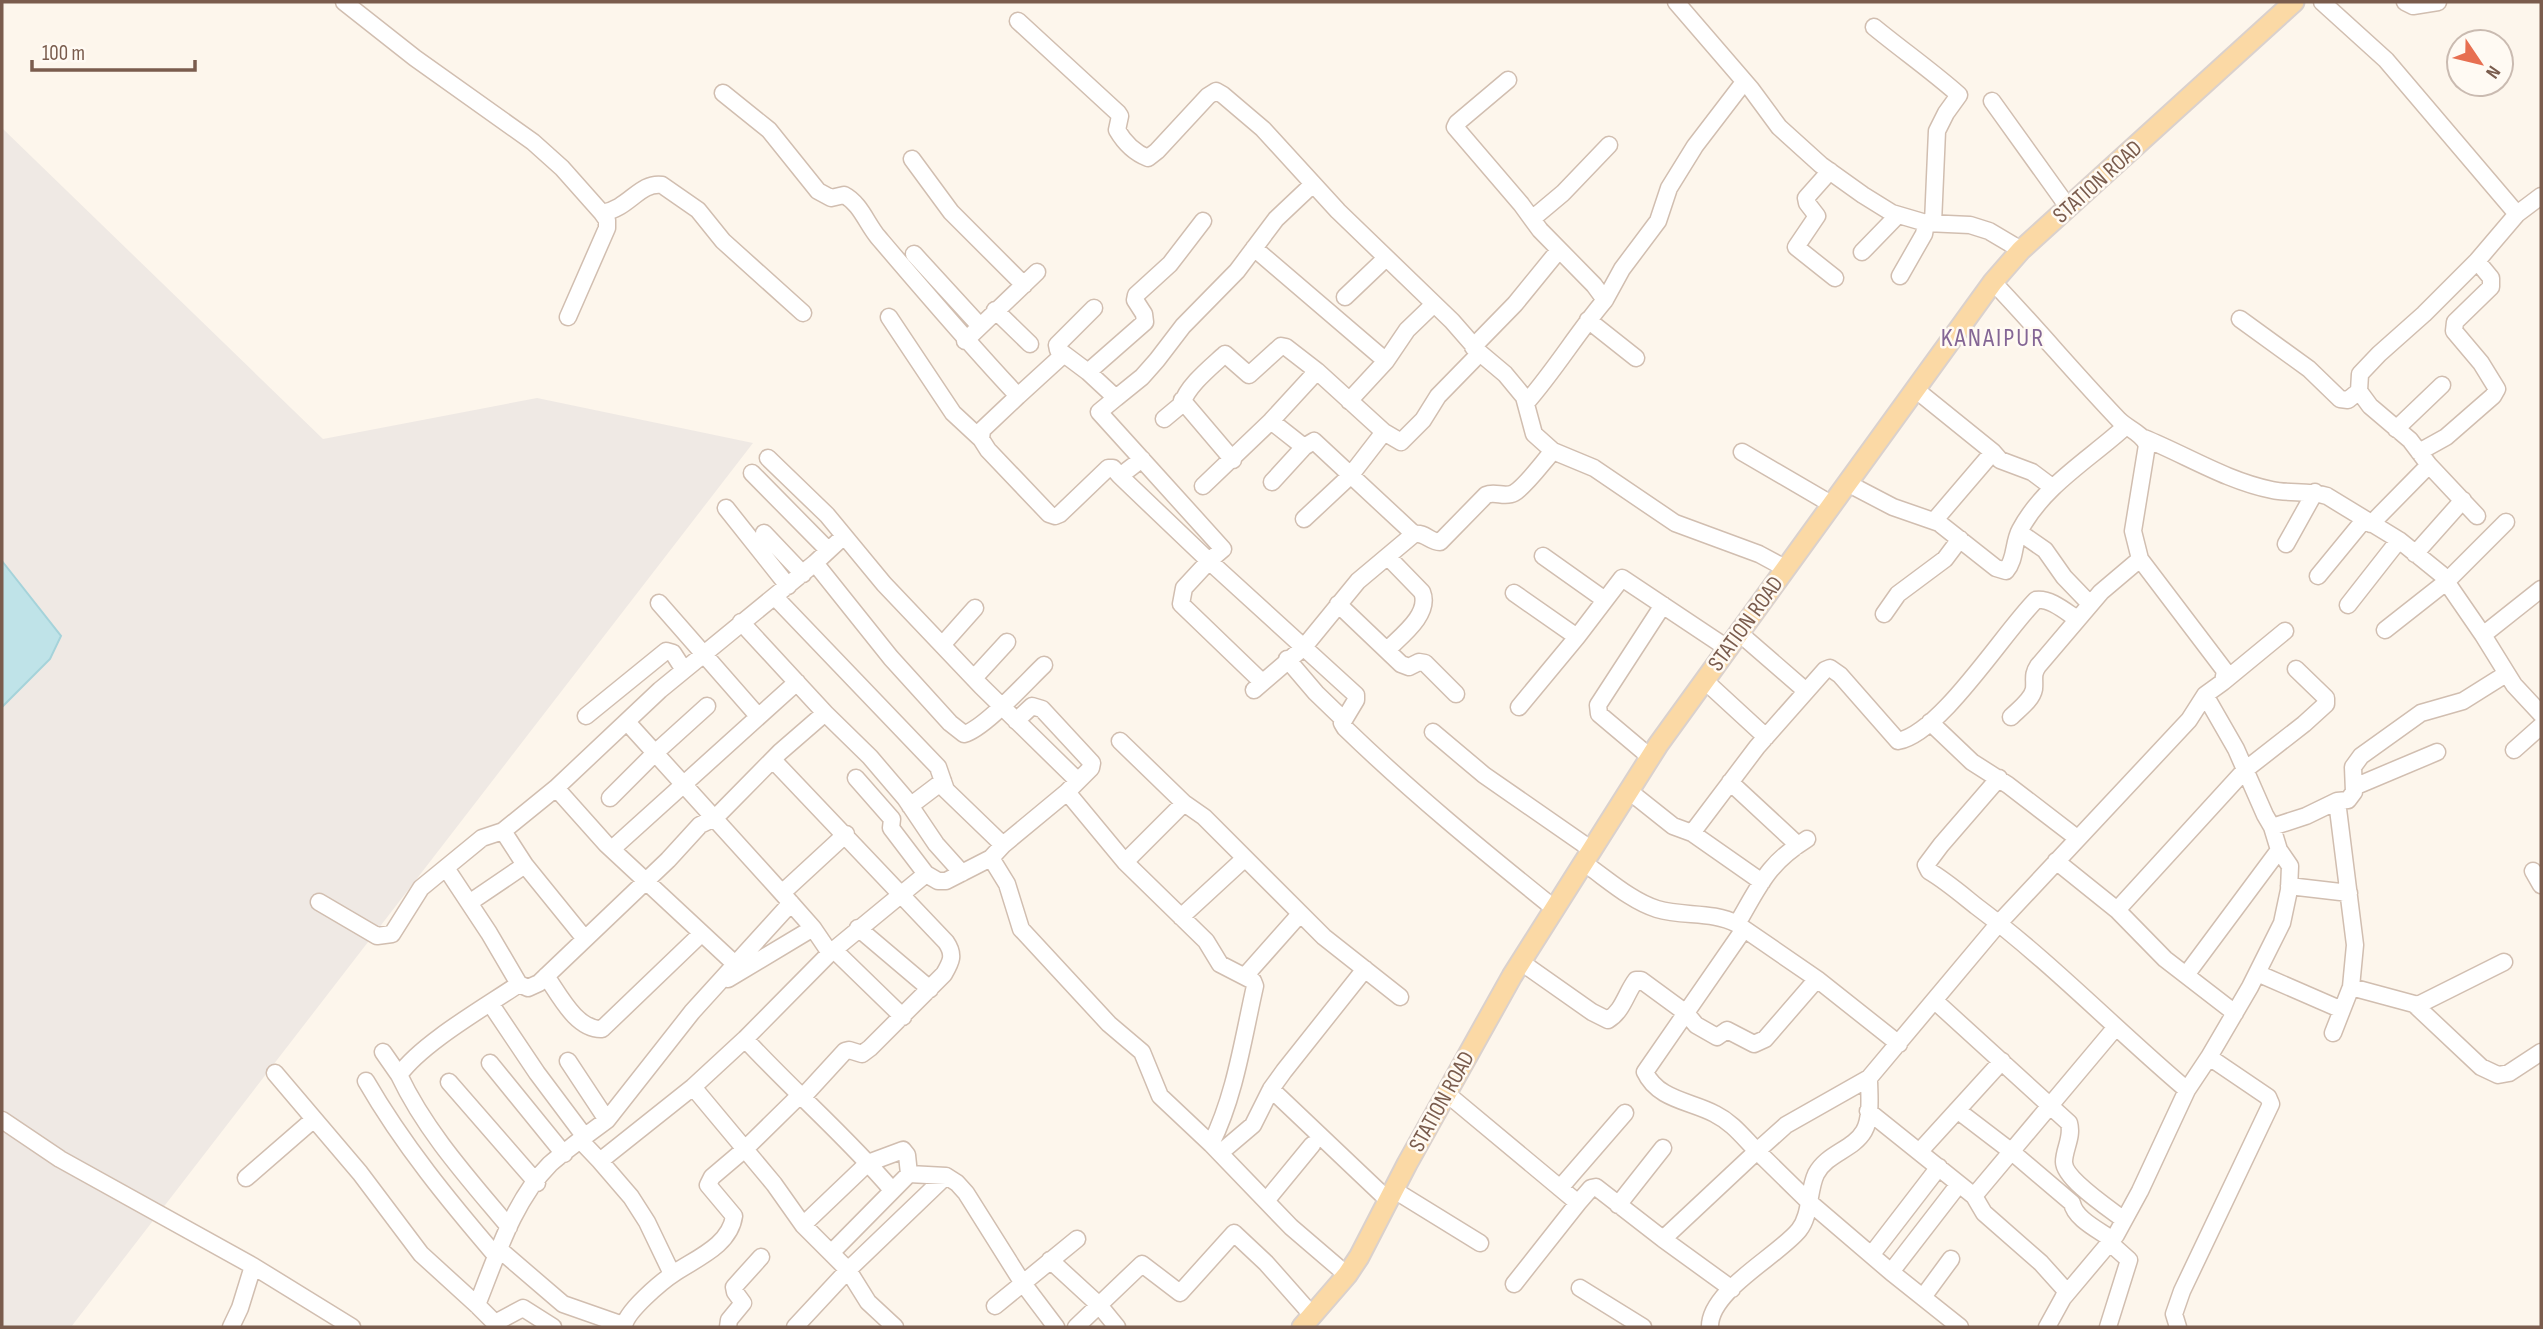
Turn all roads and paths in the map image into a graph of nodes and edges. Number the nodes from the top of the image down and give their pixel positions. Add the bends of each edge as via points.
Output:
1 (344, 2) edge
2 (1675, 2) edge
3 (2294, 2) edge
4 (2322, 2) edge
5 (2405, 2) edge
6 (2438, 2) edge
7 (1018, 21) dead end
8 (1874, 27) dead end
9 (1508, 80) dead end
10 (1744, 82) junction
11 (723, 93) dead end
12 (1992, 100) dead end
13 (1609, 145) dead end
14 (912, 159) dead end
15 (1829, 171) junction
16 (1312, 185) junction
17 (2541, 196) edge
18 (2068, 207) junction
19 (602, 213) junction
20 (1898, 215) junction
21 (2517, 215) junction
22 (1532, 219) junction
23 (1203, 221) dead end
24 (1929, 223) junction
25 (1254, 248) junction
26 (1559, 250) junction
27 (2021, 250) junction
28 (1862, 253) dead end
29 (914, 254) dead end
30 (1386, 258) junction
31 (2477, 261) junction
32 (1037, 272) dead end
33 (1900, 276) dead end
34 (1835, 278) dead end
35 (1993, 282) junction
36 (1024, 285) junction
37 (1345, 297) dead end
38 (1605, 300) junction
39 (1434, 304) junction
40 (1094, 309) dead end
41 (995, 310) junction
42 (803, 313) dead end
43 (568, 317) dead end
44 (889, 317) dead end
45 (2240, 319) dead end
46 (1588, 320) junction
47 (980, 326) junction
48 (965, 341) junction
49 (1030, 344) dead end
50 (1476, 350) junction
51 (1063, 354) junction
52 (1636, 358) dead end
53 (1386, 361) junction
54 (1317, 371) junction
55 (1088, 372) junction
56 (2441, 385) dead end
57 (1915, 389) junction
58 (2359, 391) junction
59 (1017, 396) junction
60 (1116, 398) junction
61 (1182, 400) junction
62 (1349, 401) junction
63 (1526, 403) junction
64 (1164, 419) dead end
65 (1271, 421) junction
66 (2126, 426) junction
67 (2396, 429) junction
68 (1384, 432) junction
69 (2144, 438) junction
70 (981, 439) junction
71 (1304, 447) junction
72 (1553, 451) junction
73 (1742, 452) dead end
74 (1993, 452) junction
75 (768, 458) dead end
76 (2424, 458) junction
77 (1142, 459) junction
78 (1233, 460) junction
79 (752, 473) dead end
80 (1120, 476) junction
81 (1350, 476) junction
82 (1272, 482) dead end
83 (1847, 483) junction
84 (1203, 486) dead end
85 (2052, 487) junction
86 (2315, 492) junction
87 (2463, 500) junction
88 (1831, 505) junction
89 (726, 508) dead end
90 (2477, 516) dead end
91 (1304, 519) dead end
92 (1934, 520) junction
93 (2367, 522) junction
94 (2506, 522) dead end
95 (2019, 531) junction
96 (764, 533) dead end
97 (1414, 534) junction
98 (844, 536) junction
99 (1960, 539) junction
100 (2399, 540) junction
101 (2286, 544) dead end
102 (828, 550) junction
103 (2415, 554) junction
104 (1543, 556) dead end
105 (1388, 557) junction
106 (2140, 559) junction
107 (1209, 561) junction
108 (809, 568) junction
109 (1785, 568) junction
110 (2318, 576) dead end
111 (2446, 582) junction
112 (788, 586) junction
113 (2541, 589) edge
114 (1514, 593) dead end
115 (775, 597) junction
116 (1605, 600) junction
117 (659, 603) dead end
118 (1338, 604) junction
119 (2090, 604) junction
120 (1664, 605) junction
121 (2348, 605) dead end
122 (975, 608) dead end
123 (1884, 614) dead end
124 (2077, 619) junction
125 (741, 622) junction
126 (2385, 630) dead end
127 (2285, 631) dead end
128 (2483, 635) junction
129 (1577, 637) junction
130 (1732, 640) junction
131 (1007, 642) dead end
132 (943, 644) junction
133 (1304, 647) junction
134 (1387, 650) junction
135 (703, 654) junction
136 (1287, 659) junction
137 (1044, 665) dead end
138 (2296, 669) dead end
139 (684, 670) junction
140 (2506, 674) junction
141 (974, 678) junction
142 (1704, 680) junction
143 (797, 682) junction
144 (2223, 682) junction
145 (1805, 691) junction
146 (1456, 694) dead end
147 (2205, 695) junction
148 (707, 706) dead end
149 (1001, 706) junction
150 (1519, 707) dead end
151 (825, 713) junction
152 (2541, 714) edge
153 (586, 716) dead end
154 (758, 716) junction
155 (2011, 717) dead end
156 (1344, 720) junction
157 (1016, 721) junction
158 (627, 722) junction
159 (1930, 722) junction
160 (2541, 726) edge
161 (1433, 732) dead end
162 (1766, 737) junction
163 (1120, 741) dead end
164 (2514, 750) dead end
165 (2437, 752) dead end
166 (655, 753) junction
167 (1650, 757) junction
168 (774, 760) junction
169 (2245, 770) junction
170 (856, 778) dead end
171 (1999, 778) junction
172 (943, 781) junction
173 (1730, 782) junction
174 (682, 784) junction
175 (1073, 787) junction
176 (2354, 787) junction
177 (556, 788) junction
178 (1629, 791) junction
179 (610, 798) dead end
180 (2337, 801) junction
181 (1184, 803) junction
182 (910, 806) junction
183 (715, 818) junction
184 (2272, 827) junction
185 (503, 831) junction
186 (1692, 833) junction
187 (846, 834) junction
188 (2077, 838) junction
189 (1003, 845) junction
190 (612, 849) junction
191 (2279, 850) junction
192 (1588, 856) junction
193 (991, 858) junction
194 (1244, 859) junction
195 (2056, 861) junction
196 (1125, 862) junction
197 (525, 865) junction
198 (446, 869) junction
199 (962, 873) junction
200 (926, 874) junction
201 (647, 881) junction
202 (1762, 882) junction
203 (2290, 886) junction
204 (2349, 893) junction
205 (901, 896) junction
206 (786, 898) junction
207 (318, 902) dead end
208 (469, 904) junction
209 (1555, 909) junction
210 (2117, 910) junction
211 (1300, 914) junction
212 (1181, 917) junction
213 (1999, 923) junction
214 (1740, 926) junction
215 (813, 928) junction
216 (858, 928) junction
217 (701, 934) junction
218 (585, 939) junction
219 (832, 951) junction
220 (1521, 962) junction
221 (2504, 962) dead end
222 (735, 964) junction
223 (1365, 969) junction
224 (2257, 973) junction
225 (2186, 975) junction
226 (546, 976) junction
227 (1245, 976) junction
228 (1817, 979) junction
229 (519, 985) junction
230 (716, 986) junction
231 (2351, 987) junction
232 (930, 989) junction
233 (1400, 997) dead end
234 (1935, 1001) junction
235 (490, 1003) junction
236 (2416, 1006) junction
237 (2342, 1010) junction
238 (1686, 1013) junction
239 (2235, 1013) junction
240 (903, 1017) junction
241 (2116, 1027) junction
242 (2333, 1033) dead end
243 (745, 1039) junction
244 (1899, 1044) junction
245 (383, 1052) dead end
246 (2541, 1052) edge
247 (2209, 1057) junction
248 (568, 1060) dead end
249 (2002, 1061) junction
250 (490, 1063) dead end
251 (275, 1073) dead end
252 (399, 1075) junction
253 (1869, 1078) junction
254 (366, 1081) dead end
255 (449, 1082) dead end
256 (693, 1087) junction
257 (1271, 1089) junction
258 (2188, 1090) junction
259 (1446, 1093) junction
260 (800, 1098) junction
261 (2049, 1106) junction
262 (1957, 1110) junction
263 (1868, 1111) junction
264 (1625, 1113) dead end
265 (314, 1119) junction
266 (2, 1120) edge
267 (607, 1120) junction
268 (582, 1138) junction
269 (1312, 1145) dead end
270 (1215, 1148) junction
271 (1663, 1148) dead end
272 (745, 1149) junction
273 (1757, 1151) junction
274 (1920, 1151) junction
275 (2012, 1152) junction
276 (564, 1154) junction
277 (600, 1161) junction
278 (868, 1163) junction
279 (1939, 1167) junction
280 (909, 1174) junction
281 (946, 1176) junction
282 (246, 1178) dead end
283 (537, 1183) junction
284 (1959, 1184) junction
285 (1560, 1188) junction
286 (892, 1190) junction
287 (1391, 1195) junction
288 (1974, 1196) junction
289 (1266, 1201) junction
290 (1808, 1201) junction
291 (1578, 1203) junction
292 (1618, 1205) junction
293 (2124, 1220) junction
294 (803, 1225) junction
295 (509, 1227) junction
296 (1077, 1239) dead end
297 (1663, 1239) junction
298 (2110, 1241) junction
299 (1480, 1243) dead end
300 (498, 1253) junction
301 (831, 1253) junction
302 (1872, 1254) junction
303 (761, 1257) dead end
304 (1951, 1259) dead end
305 (1050, 1260) junction
306 (253, 1266) junction
307 (848, 1270) junction
308 (1891, 1272) junction
309 (672, 1274) junction
310 (1347, 1275) junction
311 (1022, 1282) junction
312 (1514, 1284) dead end
313 (1580, 1288) dead end
314 (1732, 1289) junction
315 (2067, 1292) junction
316 (1923, 1297) junction
317 (477, 1305) junction
318 (995, 1306) dead end
319 (1098, 1306) junction
320 (1307, 1321) edge
321 (496, 1325) edge
322 (623, 1326) edge
323 (231, 1327) edge
324 (352, 1327) edge
325 (553, 1327) edge
326 (728, 1327) edge
327 (795, 1327) edge
328 (895, 1327) edge
329 (1056, 1327) edge
330 (1076, 1327) edge
331 (1117, 1327) edge
332 (1643, 1327) edge
333 (1710, 1327) edge
334 (1960, 1327) edge
335 (2047, 1327) edge
336 (2108, 1327) edge
337 (2178, 1327) edge

1 - 19 street via 533,142
2 - 10 street
3 - 18 main road, STATION ROAD
4 - 21 street via 2386,60
5 - 6 street via 2413,6
7 - 16 street via 1118,113 1117,130 1143,157 1152,156 1218,91 1264,130
8 - 24 street via 1959,94 1937,131
9 - 22 street via 1455,127
10 - 15 street via 1779,127
10 - 38 street via 1668,188 1658,221
11 - 48 street via 769,130 818,191 853,201
12 - 18 street
13 - 22 street
14 - 36 street via 950,212
15 - 20 street
15 - 34 street via 1806,198 1817,216 1797,247
16 - 25 street
16 - 30 street
17 - 21 street
18 - 27 main road, STATION ROAD
19 - 42 street via 622,207 646,186 662,185 698,210 723,242
19 - 43 street via 607,228
20 - 24 street
20 - 28 street
21 - 31 street
22 - 26 street
23 - 55 street via 1170,264 1136,295 1144,322
24 - 27 street via 1970,225
24 - 33 street
25 - 53 street
25 - 60 street via 1157,360
26 - 38 street
26 - 50 street
27 - 35 main road, STATION ROAD
29 - 47 street
30 - 37 street
30 - 39 street
31 - 58 street via 2363,369
31 - 76 street via 2493,282 2455,323 2454,331 2497,384 2496,392
32 - 36 street
35 - 57 main road, STATION ROAD
35 - 66 street
36 - 41 street
38 - 46 street
39 - 50 street
39 - 53 street via 1407,330
40 - 51 street via 1057,345
41 - 47 street
41 - 49 street
44 - 70 street via 953,413
45 - 58 street via 2309,369 2340,399 2348,400
46 - 52 street
46 - 63 street
47 - 48 street
48 - 59 street
50 - 63 street via 1505,374
50 - 68 street via 1405,440 1398,443
51 - 55 street
51 - 59 street
53 - 62 street
54 - 61 street via 1286,347 1277,348 1250,375 1225,354
54 - 62 street
54 - 65 street
55 - 60 street
56 - 67 street
57 - 74 street
57 - 83 main road, STATION ROAD
58 - 67 street
59 - 70 street via 982,430
60 - 77 street via 1099,412
61 - 64 street
61 - 78 street
62 - 68 street
63 - 72 street via 1534,434
65 - 71 street
65 - 78 street
66 - 69 street
66 - 85 street
67 - 76 street
68 - 81 street
69 - 86 street via 2205,467 2273,490
69 - 106 street via 2147,445 2133,531
70 - 80 street via 1043,509 1055,516 1108,468
71 - 81 street via 1314,441
71 - 82 street
72 - 97 street via 1517,490 1486,495 1440,541
72 - 109 street via 1594,468 1675,523
73 - 88 street
74 - 85 street
74 - 92 street
75 - 98 street
76 - 87 street
76 - 93 street
77 - 80 street
77 - 107 street via 1223,549
78 - 84 street
79 - 102 street
80 - 107 street
81 - 91 street
81 - 97 street
83 - 88 main road, STATION ROAD
83 - 92 street via 1893,507
85 - 95 street
86 - 93 street
86 - 101 street
87 - 90 street
87 - 103 street
88 - 109 main road, STATION ROAD
89 - 112 street
92 - 99 street
93 - 100 street
93 - 110 street
94 - 111 street
95 - 99 street via 2006,571
95 - 119 street via 2045,550
96 - 108 street
97 - 105 street
98 - 102 street
98 - 132 street
99 - 123 street via 1945,559 1898,594
100 - 103 street
100 - 121 street
102 - 108 street
103 - 111 street
104 - 116 street
105 - 118 street
105 - 134 street via 1425,598 1415,620
106 - 119 street
106 - 144 street via 2225,671
107 - 133 street
107 - 136 street via 1184,588 1181,604 1258,686
108 - 112 street
108 - 149 street via 959,731 970,732
109 - 130 main road, STATION ROAD
111 - 126 street
111 - 128 street
112 - 115 street
113 - 128 street
114 - 129 street
115 - 125 street
115 - 172 street via 938,767
116 - 120 street via 1622,578
116 - 129 street
117 - 135 street
118 - 133 street
118 - 134 street
119 - 124 street
120 - 130 street
120 - 167 street via 1598,705 1599,714
122 - 132 street
124 - 155 street via 2033,673 2030,698
124 - 159 street via 2052,603 2036,600
125 - 135 street
125 - 143 street
127 - 144 street
128 - 140 street
129 - 150 street
130 - 142 main road, STATION ROAD
130 - 145 street
131 - 141 street
132 - 141 street
133 - 136 street
133 - 156 street via 1356,695
134 - 146 street via 1406,667 1425,663
135 - 139 street
135 - 154 street
136 - 156 street
137 - 149 street
138 - 169 street via 2327,702
139 - 153 street via 673,653 666,651
139 - 158 street
140 - 152 street
140 - 176 street via 2463,701 2421,713 2361,756 2353,767
141 - 149 street
142 - 162 street
142 - 167 main road, STATION ROAD
143 - 151 street
143 - 154 street
144 - 147 street
145 - 159 street via 1830,668 1898,741
145 - 162 street
147 - 169 street
147 - 188 street via 2189,720
148 - 166 street
149 - 157 street
151 - 168 street
151 - 182 street via 870,757
154 - 174 street
156 - 209 street via 1345,728 1375,758
157 - 175 street
157 - 175 street via 1032,706 1042,709 1091,763
158 - 166 street
158 - 177 street
159 - 171 street via 1972,762
160 - 164 street
161 - 192 street
162 - 173 street
163 - 181 street
165 - 176 street
166 - 174 street
166 - 179 street
167 - 178 main road, STATION ROAD
168 - 183 street
168 - 187 street
169 - 184 street
169 - 210 street
170 - 200 street via 892,818 891,828
171 - 188 street
171 - 213 street via 1927,865
172 - 182 street
172 - 189 street via 961,807
173 - 186 street
173 - 202 street via 1803,842 1785,853
174 - 183 street
174 - 190 street
175 - 189 street
175 - 196 street
176 - 180 street via 2347,800
177 - 185 street
177 - 190 street
178 - 186 street via 1673,826
178 - 192 main road, STATION ROAD
180 - 184 street
180 - 204 street
181 - 194 street
181 - 196 street
182 - 199 street
183 - 201 street via 700,825
183 - 206 street
184 - 191 street
185 - 197 street
185 - 198 street via 482,838
186 - 202 street
187 - 205 street
187 - 206 street
188 - 195 street
189 - 193 street
190 - 201 street
191 - 203 street via 2290,866
191 - 225 street
192 - 209 main road, STATION ROAD
192 - 214 street via 1655,909 1725,918
193 - 199 street
193 - 270 street via 1007,884 1021,929 1109,1024 1142,1052 1160,1096
194 - 211 street
194 - 212 street
195 - 210 street
195 - 213 street
196 - 212 street
197 - 208 street
197 - 218 street
198 - 207 street via 421,888 393,934 377,936
198 - 208 street
199 - 200 street via 942,882
200 - 205 street
201 - 217 street
201 - 218 street
202 - 214 street
203 - 204 street
203 - 224 street via 2282,923
204 - 231 street via 2355,945
205 - 216 street
205 - 232 street via 950,948 951,962
206 - 215 street
206 - 222 street
208 - 229 street
209 - 220 main road, STATION ROAD
210 - 225 street
211 - 223 street
211 - 227 street
212 - 227 street via 1206,941 1220,964
213 - 234 street
213 - 241 street
214 - 228 street
214 - 238 street
215 - 219 street
215 - 230 street
216 - 219 street
216 - 232 street
217 - 222 street
217 - 226 street via 602,1029 577,1018
218 - 226 street
219 - 240 street
219 - 243 street
220 - 238 street via 1608,1020 1632,985 1641,980
220 - 259 main road, STATION ROAD
221 - 236 street
222 - 230 street
223 - 233 street
223 - 257 street
224 - 237 street
224 - 239 street
225 - 239 street
226 - 229 street via 528,988
227 - 270 street via 1254,981 1253,996
228 - 238 street via 1765,1039 1754,1044 1727,1030 1717,1037
228 - 244 street
229 - 235 street
230 - 267 street
231 - 236 street
231 - 237 street
232 - 240 street
234 - 244 street
234 - 249 street
235 - 252 street via 423,1051
235 - 268 street
236 - 246 street via 2481,1067 2498,1075
237 - 242 street
238 - 273 street via 1645,1072 1649,1081 1666,1094 1717,1115 1738,1129
239 - 247 street
240 - 260 street via 865,1053 845,1051
241 - 258 street
241 - 261 street
243 - 256 street
243 - 260 street
244 - 253 street
245 - 252 street
247 - 258 street
247 - 337 street via 2271,1104 2182,1291 2174,1314
248 - 267 street
249 - 261 street
249 - 262 street
250 - 276 street
251 - 265 street
252 - 295 street via 430,1128
253 - 263 street
253 - 273 street via 1786,1125
254 - 300 street via 443,1194
255 - 283 street
256 - 272 street
256 - 277 street
257 - 270 street via 1253,1125
257 - 287 street
258 - 293 street
259 - 285 street
259 - 287 main road, STATION ROAD
260 - 272 street
260 - 278 street
261 - 275 street
261 - 293 street via 2071,1129 2064,1161 2067,1174
262 - 274 street
262 - 275 street
263 - 274 street
263 - 290 street via 1864,1132 1816,1173
264 - 285 street
265 - 282 street
265 - 317 street via 421,1254
266 - 306 street via 60,1159
267 - 268 street
268 - 276 street
268 - 277 street
269 - 289 street
270 - 289 street
271 - 292 street
272 - 294 street
272 - 309 street via 708,1185 734,1216 733,1224 706,1254
273 - 290 street
273 - 297 street
274 - 279 street
275 - 288 street
275 - 298 street
276 - 283 street
277 - 309 street via 647,1222
278 - 280 street via 903,1150
278 - 286 street
278 - 294 street
279 - 284 street
279 - 302 street
280 - 281 street
280 - 286 street
281 - 307 street
281 - 311 street via 966,1194
283 - 295 street
284 - 288 street
284 - 308 street
285 - 291 street
286 - 301 street
287 - 299 street
287 - 310 main road, STATION ROAD
288 - 315 street via 1984,1213
289 - 310 street
290 - 302 street
290 - 314 street via 1799,1230
291 - 292 street via 1596,1187
291 - 312 street
292 - 297 street
293 - 298 street
294 - 301 street
295 - 300 street
296 - 305 street
297 - 314 street
298 - 315 street
298 - 336 street via 2129,1260
300 - 317 street
300 - 322 street via 564,1304
301 - 307 street
302 - 308 street
303 - 326 street via 734,1287 743,1303
304 - 316 street
305 - 311 street
305 - 319 street
306 - 323 street
306 - 324 street
307 - 327 street
307 - 328 street via 868,1302
308 - 316 street
309 - 322 street via 634,1309
310 - 320 main road, STATION ROAD
311 - 318 street
311 - 329 street
313 - 332 street
314 - 333 street via 1713,1312
315 - 335 street
316 - 334 street
317 - 321 street
319 - 320 street via 1142,1264 1180,1293 1234,1233 1266,1263
319 - 330 street
319 - 331 street
321 - 325 street via 523,1308

